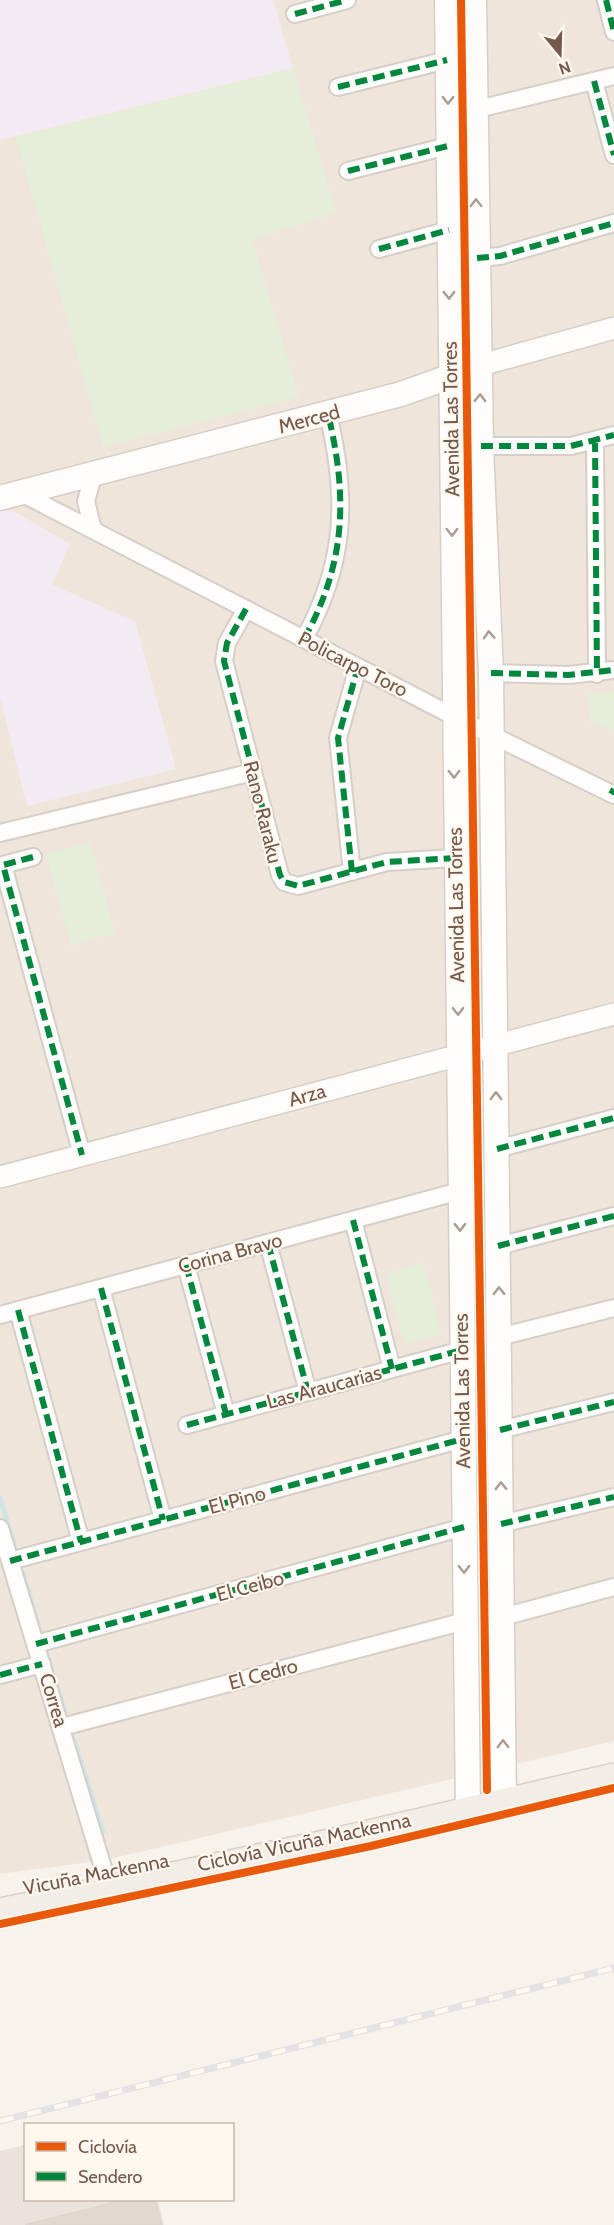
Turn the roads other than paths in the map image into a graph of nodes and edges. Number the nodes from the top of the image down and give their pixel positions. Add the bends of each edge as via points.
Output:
1 (347, 0) edge
2 (447, 0) edge
3 (474, 0) edge
4 (606, 0) edge
5 (295, 14) dead end
6 (614, 32) edge
7 (447, 60) junction
8 (614, 76) edge
9 (594, 81) junction
10 (338, 87) dead end
11 (474, 110) junction
12 (448, 146) junction
13 (614, 155) edge
14 (348, 171) dead end
15 (614, 223) edge
16 (449, 230) junction
17 (379, 249) dead end
18 (477, 258) junction
19 (614, 328) edge
20 (482, 365) junction
21 (450, 377) junction
22 (328, 414) junction
23 (614, 435) edge
24 (595, 440) junction
25 (481, 446) junction
26 (93, 476) junction
27 (12, 496) edge
28 (93, 530) junction
29 (246, 609) junction
30 (304, 639) junction
31 (358, 667) junction
32 (606, 672) edge
33 (491, 673) junction
34 (453, 716) junction
35 (492, 735) junction
36 (253, 772) junction
37 (613, 793) edge
38 (0, 833) edge
39 (33, 857) dead end
40 (455, 858) junction
41 (352, 872) junction
42 (614, 1014) edge
43 (496, 1044) junction
44 (458, 1054) junction
45 (614, 1118) edge
46 (497, 1149) junction
47 (82, 1155) junction
48 (0, 1177) edge
49 (460, 1191) junction
50 (614, 1216) edge
51 (353, 1220) junction
52 (268, 1243) junction
53 (498, 1246) junction
54 (186, 1265) junction
55 (101, 1288) junction
56 (614, 1308) edge
57 (18, 1310) junction
58 (0, 1315) edge
59 (499, 1337) junction
60 (462, 1350) junction
61 (392, 1369) junction
62 (308, 1392) junction
63 (614, 1402) edge
64 (226, 1414) junction
65 (187, 1425) dead end
66 (500, 1430) junction
67 (463, 1439) junction
68 (614, 1497) edge
69 (163, 1520) junction
70 (501, 1524) junction
71 (0, 1527) edge
72 (464, 1527) junction
73 (81, 1542) junction
74 (10, 1561) junction
75 (614, 1587) edge
76 (503, 1617) junction
77 (465, 1622) junction
78 (36, 1644) junction
79 (42, 1664) junction
80 (0, 1676) edge
81 (62, 1727) junction
82 (614, 1760) edge
83 (614, 1777) edge
84 (503, 1795) junction
85 (468, 1803) junction
86 (105, 1874) junction
87 (0, 1892) edge
88 (0, 1912) edge

1 - 5 street
2 - 7 main road, Avenida Las Torres
3 - 11 main road, Avenida Las Torres
4 - 6 street
7 - 10 street
7 -> 12 main road, Avenida Las Torres
8 - 9 street
9 - 11 street
9 - 13 street
18 -> 11 main road, Avenida Las Torres
12 - 14 street
12 - 16 main road, Avenida Las Torres
15 - 18 street via 500,256
16 - 17 street
16 -> 21 main road, Avenida Las Torres
18 - 20 main road, Avenida Las Torres
19 - 20 street, Merced
20 - 21 main road, Merced
25 -> 20 main road, Avenida Las Torres
21 - 22 main road, Merced
21 -> 34 main road, Avenida Las Torres
22 - 26 main road, Merced
22 - 30 street via 341,478 340,533 330,580
23 - 24 street
24 - 25 street via 554,447
24 - 32 street
33 -> 25 main road, Avenida Las Torres
26 - 27 main road, Merced
26 - 28 street via 86,501
27 - 28 street, Policarpo Toro
28 - 29 street, Policarpo Toro
29 - 30 street, Policarpo Toro
29 - 36 street, Rano Raraku via 224,654
30 - 31 street, Policarpo Toro
31 - 34 street, Policarpo Toro
31 - 41 street via 338,738
32 - 33 street
33 - 35 main road, Avenida Las Torres
34 - 35 street, Policarpo Toro
34 -> 40 main road, Avenida Las Torres
35 - 37 street, Policarpo Toro
35 - 43 main road, Avenida Las Torres
36 - 38 street
36 - 41 street, Rano Raraku via 284,882 298,886
39 - 47 street via 3,865
40 - 41 street, Rano Raraku via 396,860
40 -> 44 main road, Avenida Las Torres
42 - 43 street, Arza
43 - 44 street, Arza
46 -> 43 main road, Avenida Las Torres
44 - 47 street, Arza
44 - 49 main road, Avenida Las Torres
45 - 46 street
46 - 53 main road, Avenida Las Torres
47 - 48 street, Arza
49 - 51 street, Corina Bravo
49 -> 60 main road, Avenida Las Torres
50 - 53 street
51 - 52 street, Corina Bravo
51 - 61 street
52 - 54 street, Corina Bravo
52 - 62 street
59 -> 53 main road, Avenida Las Torres
54 - 55 street, Corina Bravo
54 - 64 street
55 - 57 street, Corina Bravo
55 - 69 street
56 - 59 street
57 - 58 street, Corina Bravo
57 - 73 street
59 - 66 main road, Avenida Las Torres
60 - 61 street, Las Araucarias
60 - 67 main road, Avenida Las Torres
61 - 62 street, Las Araucarias
62 - 64 street, Las Araucarias
63 - 66 street
64 - 65 street, Las Araucarias
70 -> 66 main road, Avenida Las Torres
67 - 69 street, El Pino
67 - 72 main road, Avenida Las Torres
68 - 70 street
69 - 73 street, El Pino
70 - 76 main road, Avenida Las Torres
71 - 74 street, Correa
72 -> 77 main road, Avenida Las Torres
72 - 78 street, El Ceibo
73 - 74 street, El Pino
74 - 78 street, Correa
75 - 76 street
84 -> 76 main road, Avenida Las Torres
77 - 81 street, El Cedro
77 - 85 main road, Avenida Las Torres
78 - 79 street, Correa
79 - 80 street
79 - 81 street, Correa
81 - 86 street, Correa
82 - 84 main road, Vicuña Mackenna
83 - 84 main road, Vicuña Mackenna
84 - 85 main road, Vicuña Mackenna
85 - 86 main road, Vicuña Mackenna
85 - 88 main road, Vicuña Mackenna via 330,1843
86 - 87 main road, Vicuña Mackenna

